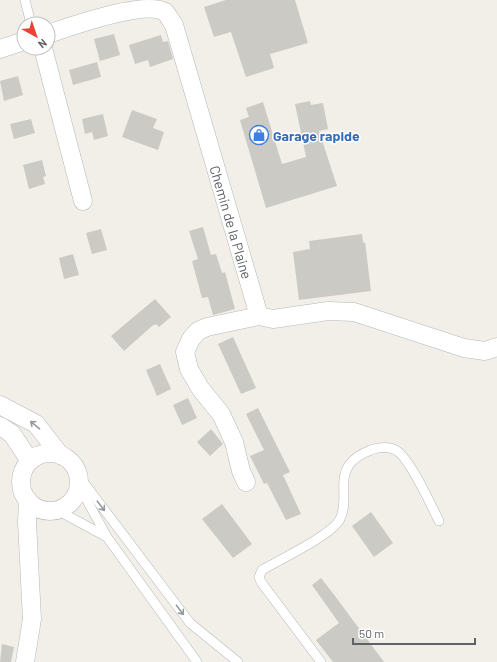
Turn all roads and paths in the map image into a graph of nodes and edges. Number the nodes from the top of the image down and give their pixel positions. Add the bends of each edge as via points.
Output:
1 (25, 0) edge
2 (29, 16) edge
3 (56, 32) edge
4 (16, 44) edge
5 (0, 49) edge
6 (45, 56) edge
7 (84, 201) dead end
8 (259, 316) junction
9 (497, 347) edge
10 (0, 405) edge
11 (4, 432) edge
12 (60, 455) junction
13 (30, 461) junction
14 (78, 479) junction
15 (246, 482) dead end
16 (28, 500) junction
17 (56, 510) junction
18 (439, 521) dead end
19 (107, 537) junction
20 (26, 662) edge
21 (197, 662) edge
22 (238, 662) edge
23 (321, 662) edge

1 - 2 lane
3 - 8 street, Chemin de la Plaine via 145,7 164,12 171,20
4 - 5 street
6 - 7 street
8 - 9 street via 273,319 328,311 354,312 464,348 485,351
8 - 15 street via 198,331 185,352 189,369 200,388 221,414 234,442 240,471
12 -> 10 street via 36,424
11 - 13 street
12 - 13 street via 44,454
12 - 14 street via 74,467
13 - 16 street via 22,476 21,485
14 - 17 street via 72,500
14 - 19 lane
14 -> 22 lane via 190,623
16 - 17 street via 41,509
16 - 20 street via 32,619
17 - 19 lane
18 - 23 lane via 406,461 396,450 379,447 363,452 349,465 344,478 344,509 340,519 331,530 262,570 259,577
19 - 21 lane

